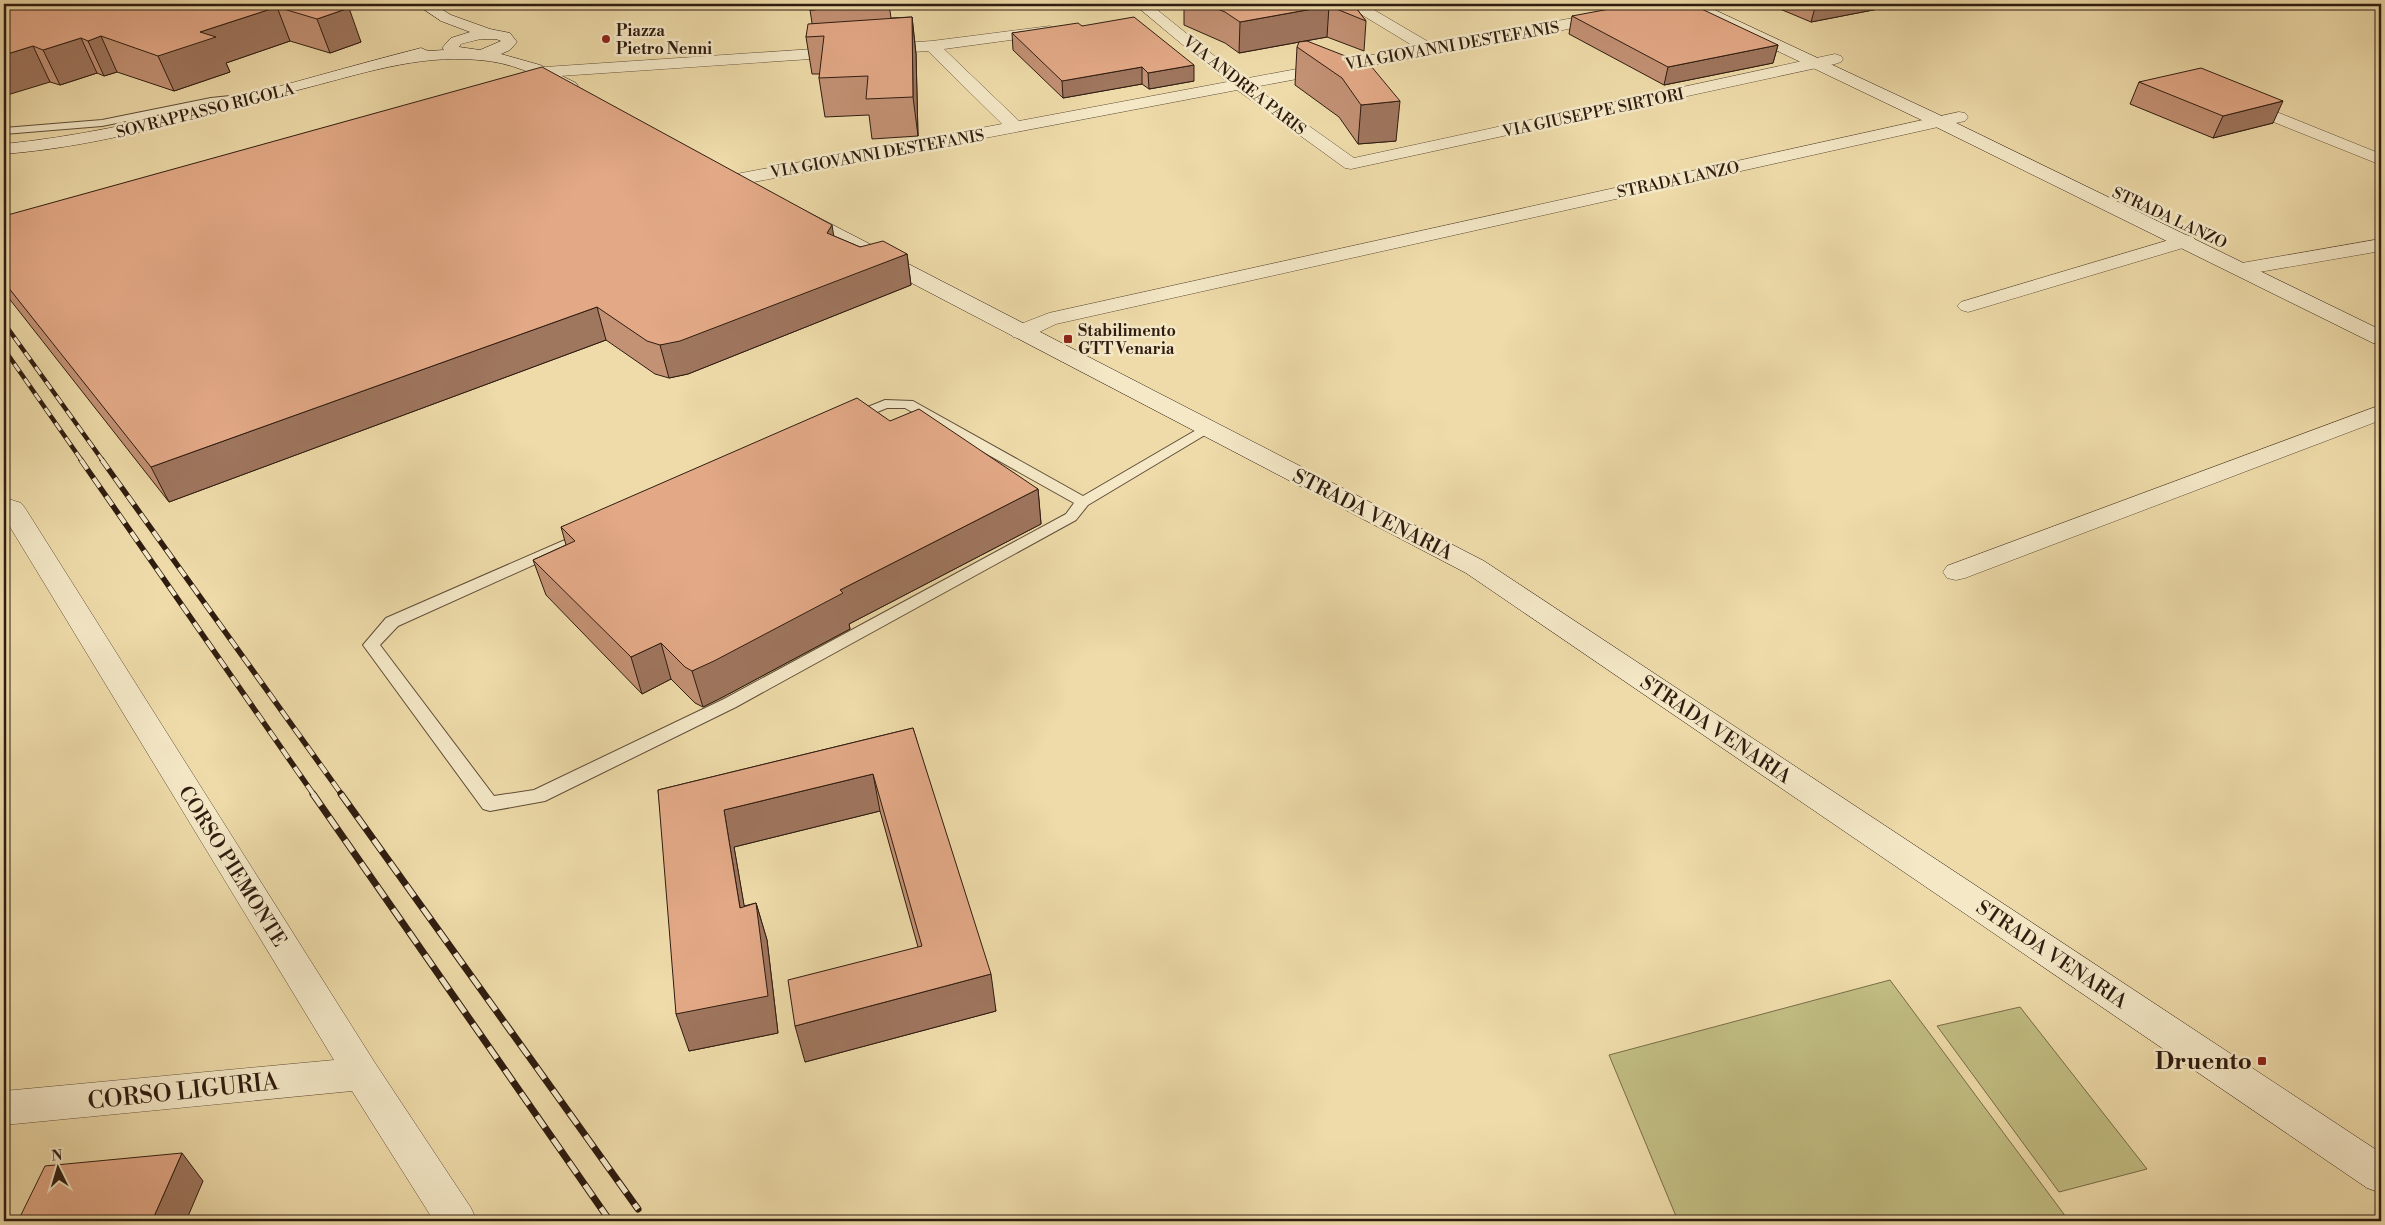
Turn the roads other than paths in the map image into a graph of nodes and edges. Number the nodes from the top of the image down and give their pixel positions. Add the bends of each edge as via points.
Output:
1 (422, 4) edge
2 (1141, 4) edge
3 (1354, 4) edge
4 (1684, 4) edge
5 (1718, 4) edge
6 (1180, 14) dead end
7 (1621, 15) edge
8 (446, 18) junction
9 (1159, 18) junction
10 (1133, 21) edge
11 (1066, 29) edge
12 (490, 34) junction
13 (456, 41) junction
14 (504, 46) junction
15 (932, 46) junction
16 (1429, 49) junction
17 (470, 54) junction
18 (404, 58) junction
19 (1835, 59) junction
20 (514, 60) junction
21 (1816, 63) junction
22 (545, 72) junction
23 (1239, 84) junction
24 (258, 96) junction
25 (589, 96) edge
26 (2230, 98) edge
27 (1959, 117) junction
28 (1940, 122) junction
29 (1016, 128) junction
30 (4, 131) edge
31 (4, 149) edge
32 (2381, 160) edge
33 (1351, 164) joint
34 (720, 169) edge
35 (738, 179) junction
36 (764, 193) edge
37 (781, 203) edge
38 (2186, 241) junction
39 (2381, 245) edge
40 (2269, 263) junction
41 (2242, 269) junction
42 (2295, 276) dead end
43 (1968, 306) dead end
44 (1021, 332) junction
45 (2381, 338) edge
46 (2381, 412) edge
47 (839, 424) edge
48 (1208, 429) junction
49 (1083, 502) junction
50 (8, 509) edge
51 (602, 529) edge
52 (1956, 572) dead end
53 (362, 1074) junction
54 (4, 1108) edge
55 (2381, 1175) edge
56 (457, 1221) edge

1 - 8 street
2 - 9 street, VIA ANDREA PARIS
3 - 16 street
4 - 21 street, STRADA LANZO
5 - 19 street, STRADA LANZO
6 - 9 street
7 - 16 street, VIA GIOVANNI DESTEFANIS
8 - 12 street
8 - 13 street via 454,29
9 - 10 street
9 - 23 street, VIA ANDREA PARIS
11 - 15 street
12 - 13 street
12 - 14 street via 509,39
13 - 17 street via 450,48 452,50
13 - 18 street
14 - 17 street via 492,52
14 - 20 street
15 - 22 street
15 - 29 street, VIA GIOVANNI DESTEFANIS
16 - 23 street, VIA GIOVANNI DESTEFANIS
17 - 18 street
17 - 20 street
18 - 24 street, SOVRAPPASSO RIGOLA
19 - 21 street, VIA GIUSEPPE SIRTORI
19 - 27 street, STRADA LANZO
20 - 22 street
21 - 28 street, STRADA LANZO
21 - 33 street, VIA GIUSEPPE SIRTORI
22 - 25 street
23 - 29 street, VIA GIOVANNI DESTEFANIS
23 - 33 street, VIA ANDREA PARIS
24 - 30 lane via 234,96 112,120
24 - 31 street, SOVRAPPASSO RIGOLA via 109,134
26 - 32 street
27 - 28 street, STRADA LANZO
27 - 40 street, STRADA LANZO
28 - 38 street, STRADA LANZO
28 - 44 street, STRADA LANZO via 1049,319
29 - 35 street, VIA GIOVANNI DESTEFANIS
34 - 35 street
35 - 36 street
37 - 44 street, STRADA VENARIA via 900,270
38 - 41 street, STRADA LANZO
38 - 43 street, STRADA LANZO
39 - 40 street
40 - 41 street
40 - 42 street, STRADA LANZO
41 - 45 street, STRADA LANZO
44 - 48 street, STRADA VENARIA
46 - 52 street
47 - 49 lane via 885,404 908,404
48 - 49 lane
48 - 55 street, STRADA VENARIA via 1476,567
49 - 51 lane via 1071,517 730,704 538,796 490,804 371,645 392,622
50 - 53 street, CORSO PIEMONTE
53 - 54 street, CORSO LIGURIA
53 - 56 street, CORSO PIEMONTE

